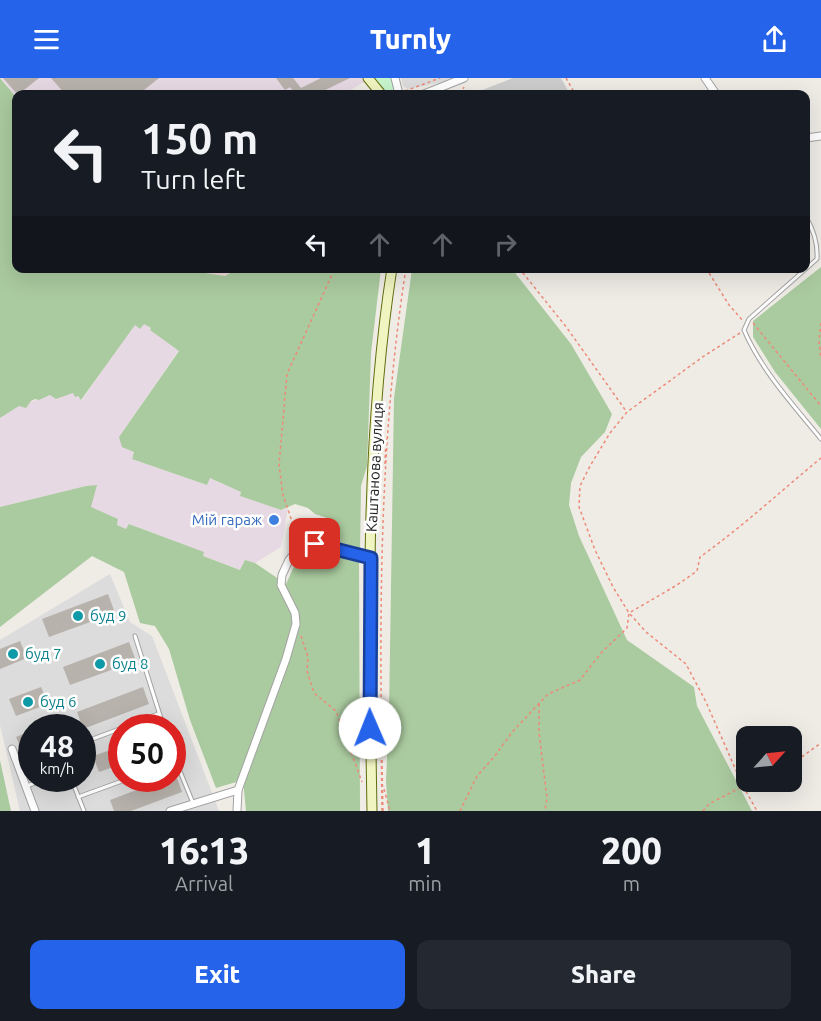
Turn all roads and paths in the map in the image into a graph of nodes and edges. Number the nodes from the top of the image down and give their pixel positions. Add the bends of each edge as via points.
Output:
1 (368, 78) edge
2 (440, 78) edge
3 (464, 78) edge
4 (378, 90) edge
5 (408, 90) edge
6 (434, 90) edge
7 (810, 224) edge
8 (810, 265) edge
9 (333, 273) edge
10 (391, 273) edge
11 (405, 273) edge
12 (405, 273) edge
13 (523, 273) edge
14 (709, 273) edge
15 (801, 273) edge
16 (749, 319) junction
17 (821, 323) edge
18 (745, 324) junction
19 (744, 330) junction
20 (821, 359) edge
21 (821, 406) edge
22 (627, 412) junction
23 (821, 440) edge
24 (821, 458) edge
25 (297, 536) dead end
26 (371, 558) junction
27 (629, 613) junction
28 (296, 624) junction
29 (135, 636) dead end
30 (539, 704) junction
31 (158, 714) edge
32 (821, 743) edge
33 (12, 749) dead end
34 (802, 757) edge
35 (18, 764) edge
36 (736, 770) edge
37 (383, 784) junction
38 (108, 786) edge
39 (364, 786) dead end
40 (186, 787) edge
41 (736, 788) edge
42 (238, 789) junction
43 (29, 792) edge
44 (76, 792) edge
45 (746, 792) edge
46 (78, 797) junction
47 (193, 802) junction
48 (35, 811) edge
49 (84, 811) edge
50 (170, 811) edge
51 (237, 811) edge
52 (372, 811) edge
53 (383, 811) edge
54 (390, 811) edge
55 (460, 811) edge
56 (546, 811) edge
57 (703, 811) edge
58 (757, 811) edge

1 - 4 main road
2 - 5 path
3 - 6 street
7 - 8 lane via 817,259
9 - 25 path via 287,374 279,465 283,495
10 - 26 main road, Каштанова вулиця via 379,378
11 - 37 path via 389,403 384,500
12 - 53 path via 388,403 384,481
13 - 22 path
14 - 18 path
15 - 16 lane
16 - 18 lane
16 - 21 path
17 - 20 path
18 - 19 lane
19 - 22 path
19 - 23 lane via 788,399
22 - 27 path via 590,466 580,486 579,507 595,550
24 - 27 path via 700,557 697,571
26 - 28 street via 315,544 299,548 282,575 281,585 295,613
26 - 52 main road, Каштанова вулиця
27 - 30 path via 627,628 600,653 580,680 548,694
27 - 36 path via 686,664
28 - 39 path via 308,657 307,671 314,693 336,711
28 - 42 street
29 - 31 lane
30 - 55 path via 477,776
30 - 56 path
32 - 34 path
33 - 35 street
37 - 53 path
37 - 54 path
38 - 46 lane
40 - 47 lane
41 - 57 path
42 - 47 street
42 - 51 street
43 - 48 street
44 - 46 lane
45 - 58 path
46 - 49 lane
47 - 50 street

